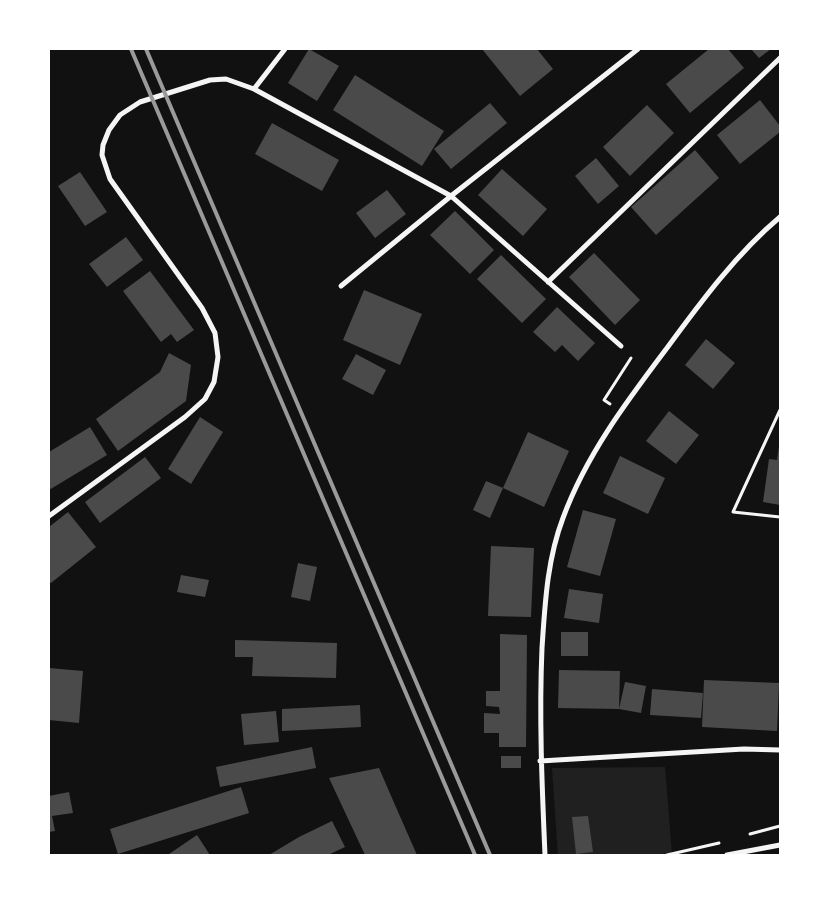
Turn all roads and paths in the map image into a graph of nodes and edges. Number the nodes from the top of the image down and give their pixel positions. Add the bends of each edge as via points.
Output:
1 (285, 49) edge
2 (638, 49) edge
3 (780, 58) edge
4 (254, 89) junction
5 (451, 196) junction
6 (780, 218) edge
7 (548, 282) junction
8 (341, 286) dead end
9 (622, 346) joint
10 (780, 410) edge
11 (620, 412) junction
12 (49, 516) edge
13 (780, 518) edge
14 (780, 750) edge
15 (540, 761) junction
16 (780, 845) edge
17 (545, 855) edge
18 (727, 855) edge

1 - 4 street
2 - 5 street
3 - 7 street
4 - 5 street
4 - 12 street via 226,80 210,80 140,102 120,115 109,130 102,155 110,179 206,316 214,333 218,357 214,382 205,399
5 - 7 street
5 - 8 street
6 - 11 street via 730,267
7 - 9 street
9 - 11 path via 632,356 604,400
10 - 13 path via 733,512
11 - 15 street via 579,481 563,518 551,559 545,600
14 - 15 street via 744,749
15 - 17 street
16 - 18 street

